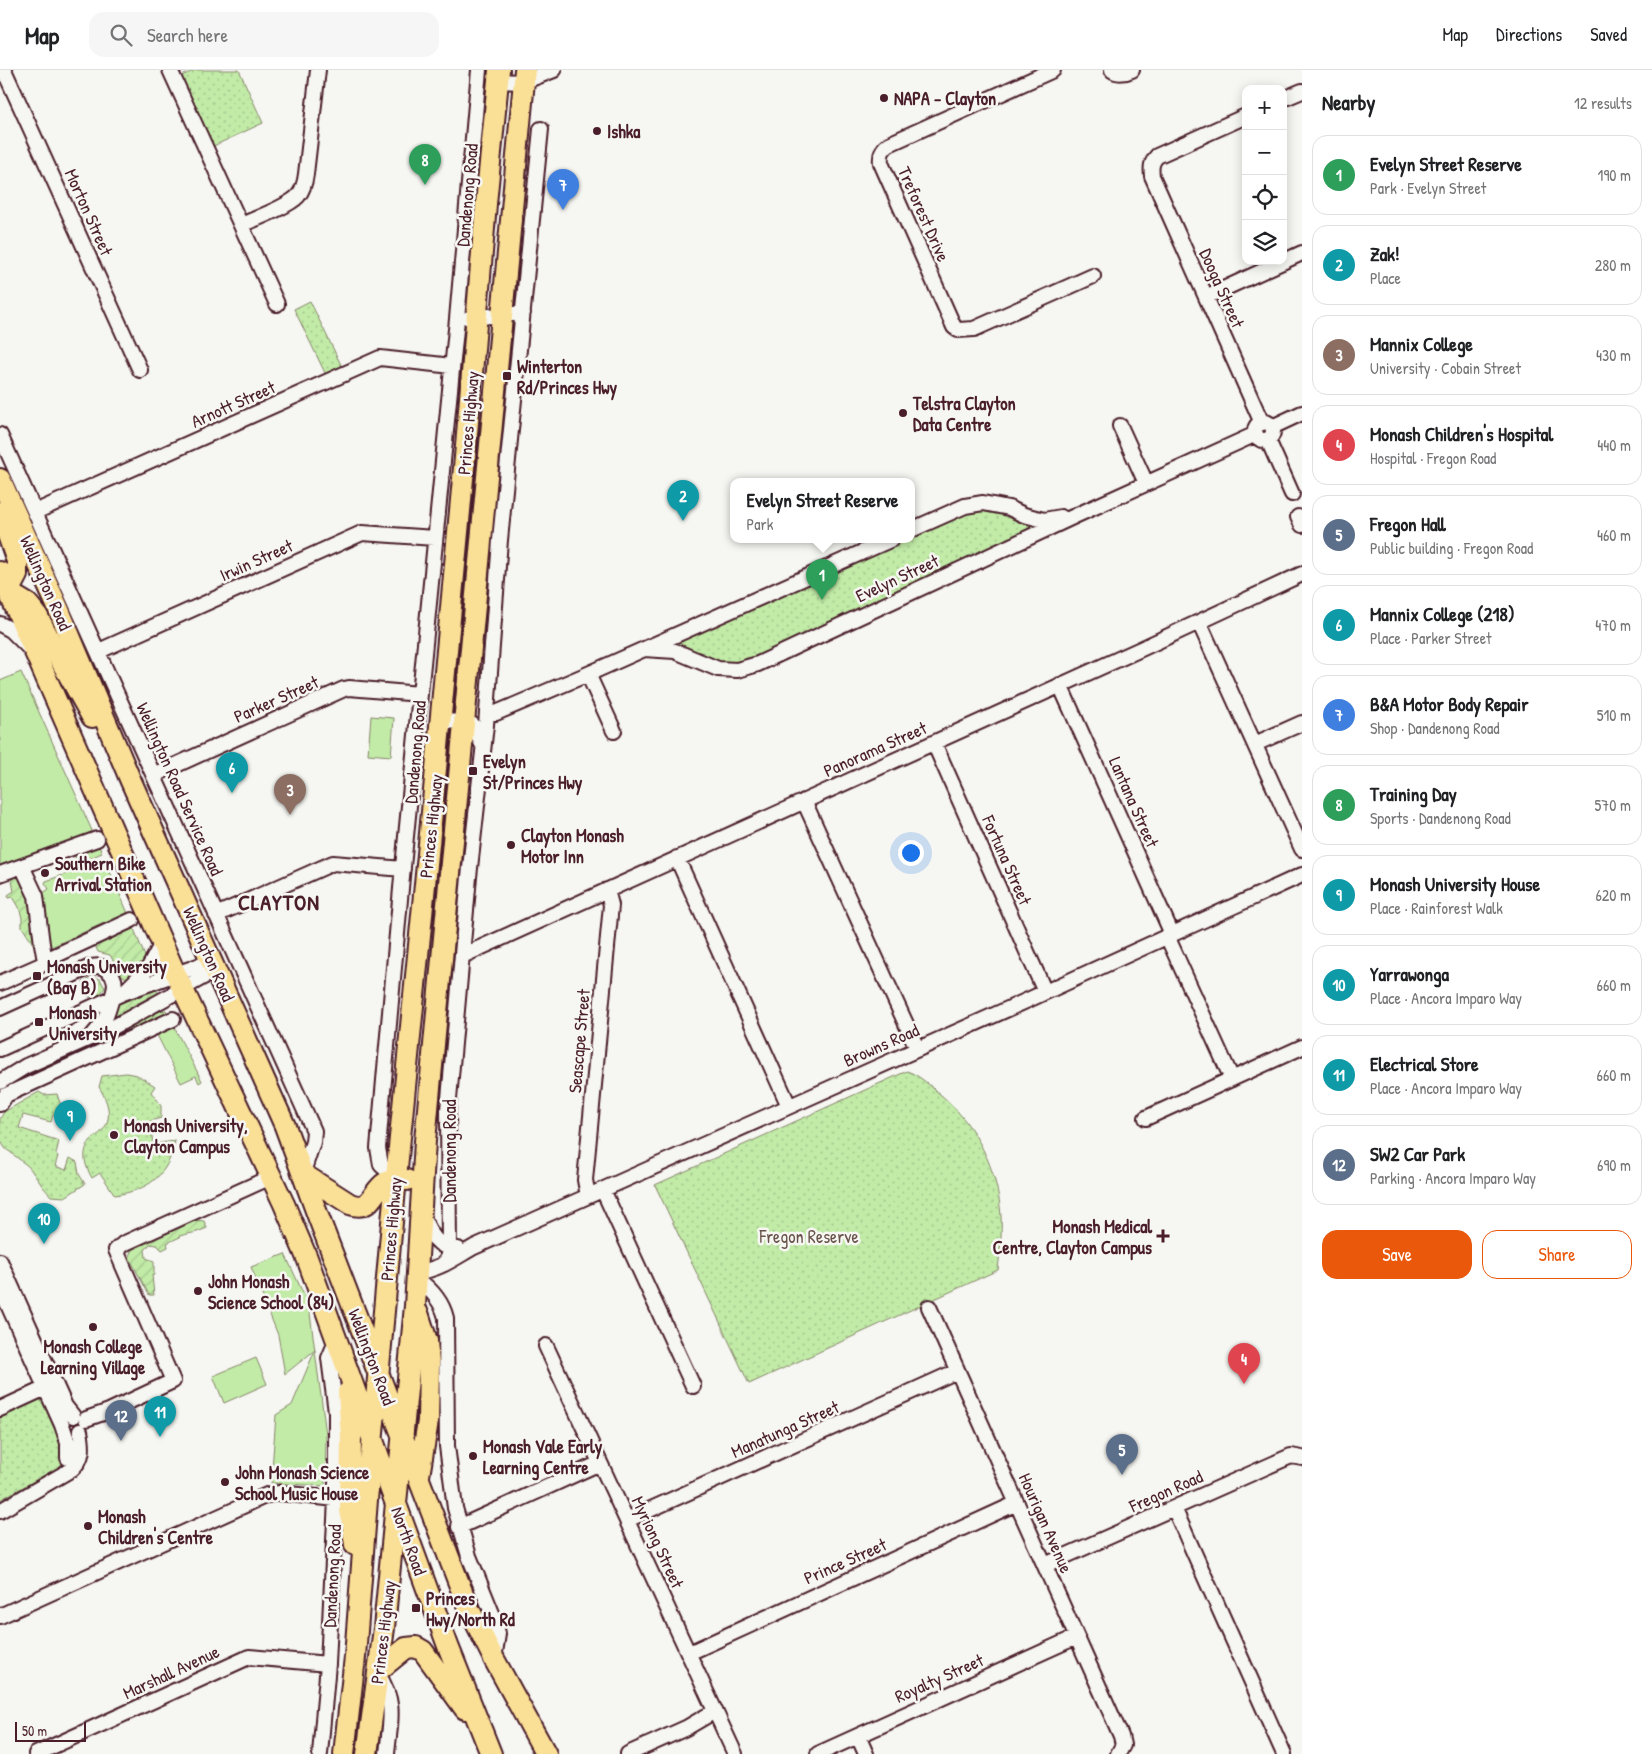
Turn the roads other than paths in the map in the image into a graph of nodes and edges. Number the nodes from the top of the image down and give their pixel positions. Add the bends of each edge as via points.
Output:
1 (4, 70) edge
2 (170, 70) edge
3 (318, 70) edge
4 (479, 70) edge
5 (554, 70) edge
6 (1053, 70) edge
7 (1112, 70) edge
8 (1132, 70) edge
9 (499, 75) edge
10 (524, 76) edge
11 (1302, 91) edge
12 (1287, 98) edge
13 (1242, 118) edge
14 (541, 129) dead end
15 (517, 161) junction
16 (534, 190) junction
17 (241, 225) junction
18 (1302, 253) edge
19 (1093, 276) dead end
20 (1206, 297) junction
21 (277, 304) dead end
22 (523, 313) junction
23 (501, 315) junction
24 (477, 317) junction
25 (457, 319) junction
26 (452, 366) junction
27 (140, 370) dead end
28 (1302, 413) edge
29 (1120, 426) dead end
30 (1265, 431) junction
31 (0, 435) edge
32 (0, 479) edge
33 (1146, 483) junction
34 (1292, 494) dead end
35 (0, 512) edge
36 (35, 512) junction
37 (1077, 514) junction
38 (915, 528) edge
39 (435, 538) junction
40 (883, 543) edge
41 (0, 572) edge
42 (1302, 574) edge
43 (3, 593) edge
44 (59, 610) junction
45 (474, 621) junction
46 (1199, 622) junction
47 (0, 624) edge
48 (96, 646) junction
49 (492, 648) junction
50 (644, 649) junction
51 (36, 654) junction
52 (588, 674) junction
53 (1060, 685) junction
54 (420, 694) junction
55 (487, 712) junction
56 (440, 721) junction
57 (464, 722) junction
58 (1302, 723) edge
59 (614, 731) dead end
60 (934, 743) junction
61 (1255, 744) junction
62 (483, 749) junction
63 (154, 775) junction
64 (130, 779) junction
65 (804, 801) junction
66 (97, 839) dead end
67 (1302, 848) edge
68 (677, 858) junction
69 (22, 866) junction
70 (403, 869) junction
71 (0, 874) edge
72 (1302, 875) edge
73 (607, 890) junction
74 (216, 915) junction
75 (132, 920) dead end
76 (1170, 935) junction
77 (162, 943) junction
78 (462, 956) junction
79 (46, 961) junction
80 (214, 965) junction
81 (179, 981) junction
82 (0, 983) edge
83 (1045, 992) junction
84 (117, 996) junction
85 (457, 1004) junction
86 (0, 1008) edge
87 (173, 1019) dead end
88 (435, 1026) junction
89 (92, 1036) junction
90 (1302, 1047) edge
91 (0, 1048) edge
92 (917, 1048) junction
93 (1232, 1079) junction
94 (0, 1082) edge
95 (0, 1104) edge
96 (789, 1106) junction
97 (1146, 1118) dead end
98 (303, 1173) junction
99 (271, 1177) junction
100 (396, 1178) junction
101 (422, 1182) junction
102 (603, 1190) junction
103 (588, 1196) junction
104 (421, 1212) junction
105 (474, 1247) junction
106 (449, 1249) junction
107 (442, 1265) junction
108 (1, 1268) edge
109 (418, 1275) junction
110 (0, 1287) edge
111 (415, 1306) junction
112 (929, 1307) dead end
113 (337, 1339) junction
114 (546, 1346) dead end
115 (345, 1363) junction
116 (957, 1371) junction
117 (379, 1375) junction
118 (51, 1386) junction
119 (692, 1386) dead end
120 (0, 1409) edge
121 (80, 1422) junction
122 (402, 1435) junction
123 (373, 1440) junction
124 (68, 1458) dead end
125 (1302, 1458) edge
126 (600, 1463) junction
127 (419, 1479) junction
128 (336, 1499) junction
129 (1017, 1503) junction
130 (396, 1504) junction
131 (1174, 1508) junction
132 (0, 1511) edge
133 (627, 1520) junction
134 (459, 1527) junction
135 (1045, 1565) junction
136 (361, 1581) junction
137 (0, 1616) edge
138 (358, 1618) joint
139 (1076, 1637) junction
140 (688, 1652) junction
141 (494, 1659) junction
142 (328, 1664) junction
143 (378, 1672) junction
144 (716, 1714) junction
145 (482, 1733) junction
146 (858, 1736) junction
147 (36, 1754) edge
148 (320, 1754) edge
149 (344, 1754) edge
150 (367, 1754) edge
151 (387, 1754) edge
152 (490, 1754) edge
153 (546, 1754) edge
154 (628, 1754) edge
155 (735, 1754) edge
156 (818, 1754) edge
157 (866, 1754) edge
158 (1118, 1754) edge
159 (1284, 1754) edge

1 - 27 street, Morton Street
2 - 17 street
3 - 17 street via 304,186 288,203
4 - 25 street, Dandenong Road
5 - 10 street
6 - 19 street, Treforest Drive via 889,144 880,156 881,163 958,330 974,329
7 - 8 street via 1125,73
9 - 10 street
9 - 24 highway, Princes Highway
10 - 15 highway, Princes Highway
11 - 12 street
13 - 20 street, Dooga Street via 1158,156 1151,168
14 - 16 street, Dandenong Road
15 - 16 street
15 - 23 highway, Princes Highway
16 - 22 street, Dandenong Road
17 - 21 street
18 - 20 street
20 - 30 street, Dooga Street
22 - 23 street
22 - 49 street, Dandenong Road
23 - 24 street
23 - 45 highway, Princes Highway
24 - 25 street
24 - 56 highway, Princes Highway
25 - 26 street, Dandenong Road
26 - 36 street, Arnott Street via 380,358
26 - 39 street, Dandenong Road
28 - 30 street, Evelyn Street
29 - 33 street
30 - 33 street, Evelyn Street
30 - 34 street, Dooga Street
31 - 36 street, Wellington Road Service Road
32 - 44 highway, Wellington Road
33 - 37 street, Evelyn Street
35 - 43 highway via 17,561 17,575
36 - 48 street, Wellington Road Service Road
37 - 38 street, Evelyn Street via 1044,520 1009,508 983,504 965,506
37 - 50 street, Evelyn Street via 758,664 736,670 718,669 675,651
39 - 48 street, Irwin Street via 362,533
39 - 54 street, Dandenong Road
40 - 50 street, Evelyn Street
41 - 43 highway, Wellington Road
42 - 46 street, Panorama Street
43 - 51 highway, Wellington Road
43 - 64 highway via 28,604 38,615 62,663
44 - 48 street, Wellington Road Service Road
44 - 64 highway, Wellington Road
45 - 49 street
45 - 57 highway, Princes Highway
46 - 53 street, Panorama Street
46 - 61 street
47 - 51 street
48 - 63 street, Wellington Road Service Road
49 - 55 street, Dandenong Road
50 - 52 street, Evelyn Street
51 - 77 highway, Wellington Road
52 - 55 street, Evelyn Street via 496,713
52 - 59 street
53 - 60 street, Panorama Street
53 - 76 street, Lantana Street via 1128,832
54 - 63 street, Parker Street via 344,689
54 - 70 street, Dandenong Road
55 - 62 street, Dandenong Road
56 - 57 street, Dandenong Road
56 - 100 highway, Princes Highway
57 - 62 street, Dandenong Road via 475,727
57 - 88 highway, Princes Highway
58 - 61 street
60 - 65 street, Panorama Street
60 - 83 street, Fortuna Street
61 - 67 street
62 - 78 street, Dandenong Road
63 - 74 street, Wellington Road Service Road
64 - 80 highway, Wellington Road
65 - 68 street, Panorama Street
65 - 92 street
66 - 69 street
68 - 73 street, Panorama Street
68 - 96 street
69 - 71 street
69 - 79 street via 36,896
70 - 74 street via 333,863
70 - 100 street, Dandenong Road via 378,1152 382,1165
72 - 76 street, Browns Road
73 - 78 street, Panorama Street
73 - 103 street, Seascape Street via 610,906 585,1180
74 - 98 street, Wellington Road Service Road via 314,1132
75 - 79 street
76 - 83 street, Browns Road
76 - 93 street, Lantana Street
77 - 81 highway, Wellington Road
77 - 84 street via 149,968
78 - 85 street, Dandenong Road
79 - 82 street
80 - 81 street
80 - 98 highway, Wellington Road
81 - 84 street
81 - 89 street via 110,1028
81 - 99 highway, Wellington Road
83 - 92 street, Browns Road
84 - 86 street via 113,978 105,968 95,966
84 - 89 street via 105,1020
84 - 91 street
85 - 88 street
85 - 106 street, Dandenong Road via 447,1132
87 - 95 street via 6,1095
88 - 101 highway, Princes Highway
89 - 94 street via 20,1069
90 - 93 street
92 - 96 street, Browns Road
93 - 97 street
96 - 102 street, Browns Road
98 - 100 highway via 350,1204 359,1206 370,1202 381,1184
98 - 117 highway, Wellington Road
99 - 113 highway, Wellington Road via 307,1258
99 - 121 street via 116,1250 173,1381
100 - 101 highway
100 - 117 highway, Princes Highway
101 - 104 highway, Princes Highway
102 - 103 street, Browns Road
102 - 119 street
103 - 105 street, Browns Road
104 - 106 street via 434,1238
104 - 109 highway, Princes Highway
105 - 106 street, Browns Road
105 - 107 street, Browns Road
106 - 107 street, Dandenong Road
107 - 109 street, Browns Road
108 - 118 street
109 - 111 highway, Princes Highway
109 - 134 street via 439,1300 446,1318 447,1446
110 - 118 street
111 - 122 highway, Princes Highway
111 - 127 highway via 427,1341 429,1364 428,1425
112 - 116 street, Hourigan Avenue
113 - 115 highway, Wellington Road
113 - 128 street, Dandenong Road via 329,1358 336,1412
114 - 126 street, Myriong Street
115 - 123 highway, Wellington Road
115 - 136 highway via 350,1414 350,1509
116 - 129 street, Hourigan Avenue
116 - 133 street, Manatunga Street
117 - 122 highway, Wellington Road
117 - 123 highway, Princes Highway
118 - 120 street
118 - 121 street
118 - 124 street via 68,1443
121 - 132 street via 83,1448 80,1462
122 - 127 highway, North Road
122 - 130 highway, Princes Highway
123 - 130 highway, North Road
123 - 136 highway, Princes Highway
125 - 131 street, Fregon Road via 1291,1456
126 - 133 street, Myriong Street
126 - 134 street
127 - 141 highway, North Road via 462,1593
128 - 137 street via 280,1493 267,1495
128 - 142 street, Dandenong Road
129 - 135 street, Hourigan Avenue
129 - 140 street, Prince Street
130 - 143 highway, Princes Highway
130 - 145 highway, North Road
131 - 135 street, Fregon Road
131 - 159 street
133 - 140 street, Myriong Street
134 - 141 street via 496,1623 498,1634
135 - 139 street, Hourigan Avenue
136 - 138 highway, Dandenong Road
138 - 149 highway, Princes Highway
139 - 146 street, Royalty Street
139 - 158 street, Hourigan Avenue via 1120,1736 1123,1745
140 - 144 street, Myriong Street
141 - 153 highway, North Road
142 - 147 street, Marshall Avenue via 249,1657
142 - 148 street, Dandenong Road
143 - 145 highway via 406,1648 416,1646 423,1651
143 - 150 highway, Princes Highway
143 - 151 street via 388,1690 391,1706
144 - 154 street
144 - 155 street, Myriong Street
145 - 152 highway, North Road
146 - 156 street, Royalty Street
146 - 157 street

